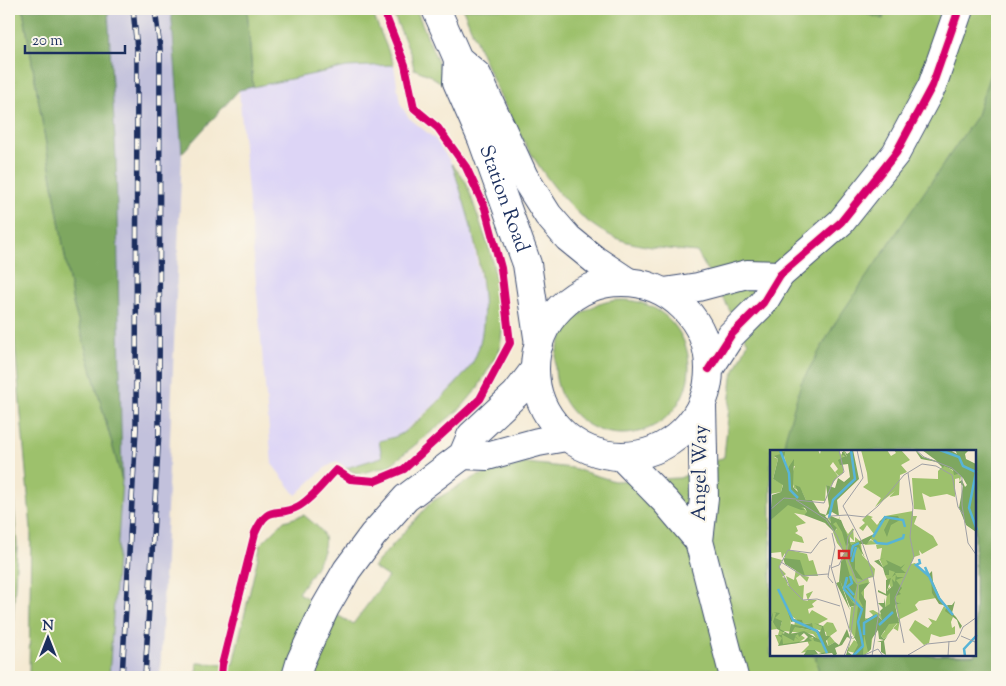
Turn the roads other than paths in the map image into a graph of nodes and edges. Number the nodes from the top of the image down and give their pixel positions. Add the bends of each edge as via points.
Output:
1 (436, 9) edge
2 (959, 9) edge
3 (458, 59) junction
4 (780, 275) junction
5 (628, 282) junction
6 (664, 292) junction
7 (537, 356) junction
8 (709, 369) junction
9 (702, 406) junction
10 (566, 437) junction
11 (464, 455) junction
12 (622, 457) junction
13 (699, 541) junction
14 (296, 677) edge
15 (734, 677) edge

1 - 3 main road, Station Road
2 - 4 main road via 932,86 896,153 841,222
3 - 5 main road, Station Road via 477,75 524,177 548,215 574,244
3 - 7 main road, Station Road via 456,82 482,139 527,264
4 - 6 main road via 747,274
4 - 8 main road via 763,303 731,335
5 - 6 main road
5 - 7 main road via 606,282 564,304 545,327
6 - 8 main road via 694,320 704,341
7 - 10 main road via 535,386 546,414
7 - 11 main road via 516,394 471,436
8 - 9 main road
9 - 12 main road via 673,440 649,452
9 - 13 main road, Angel Way via 704,498
10 - 11 main road via 487,456
10 - 12 main road via 592,452
11 - 14 main road via 406,498 373,535 325,608
12 - 13 main road, Angel Way
13 - 15 main road, Angel Way

